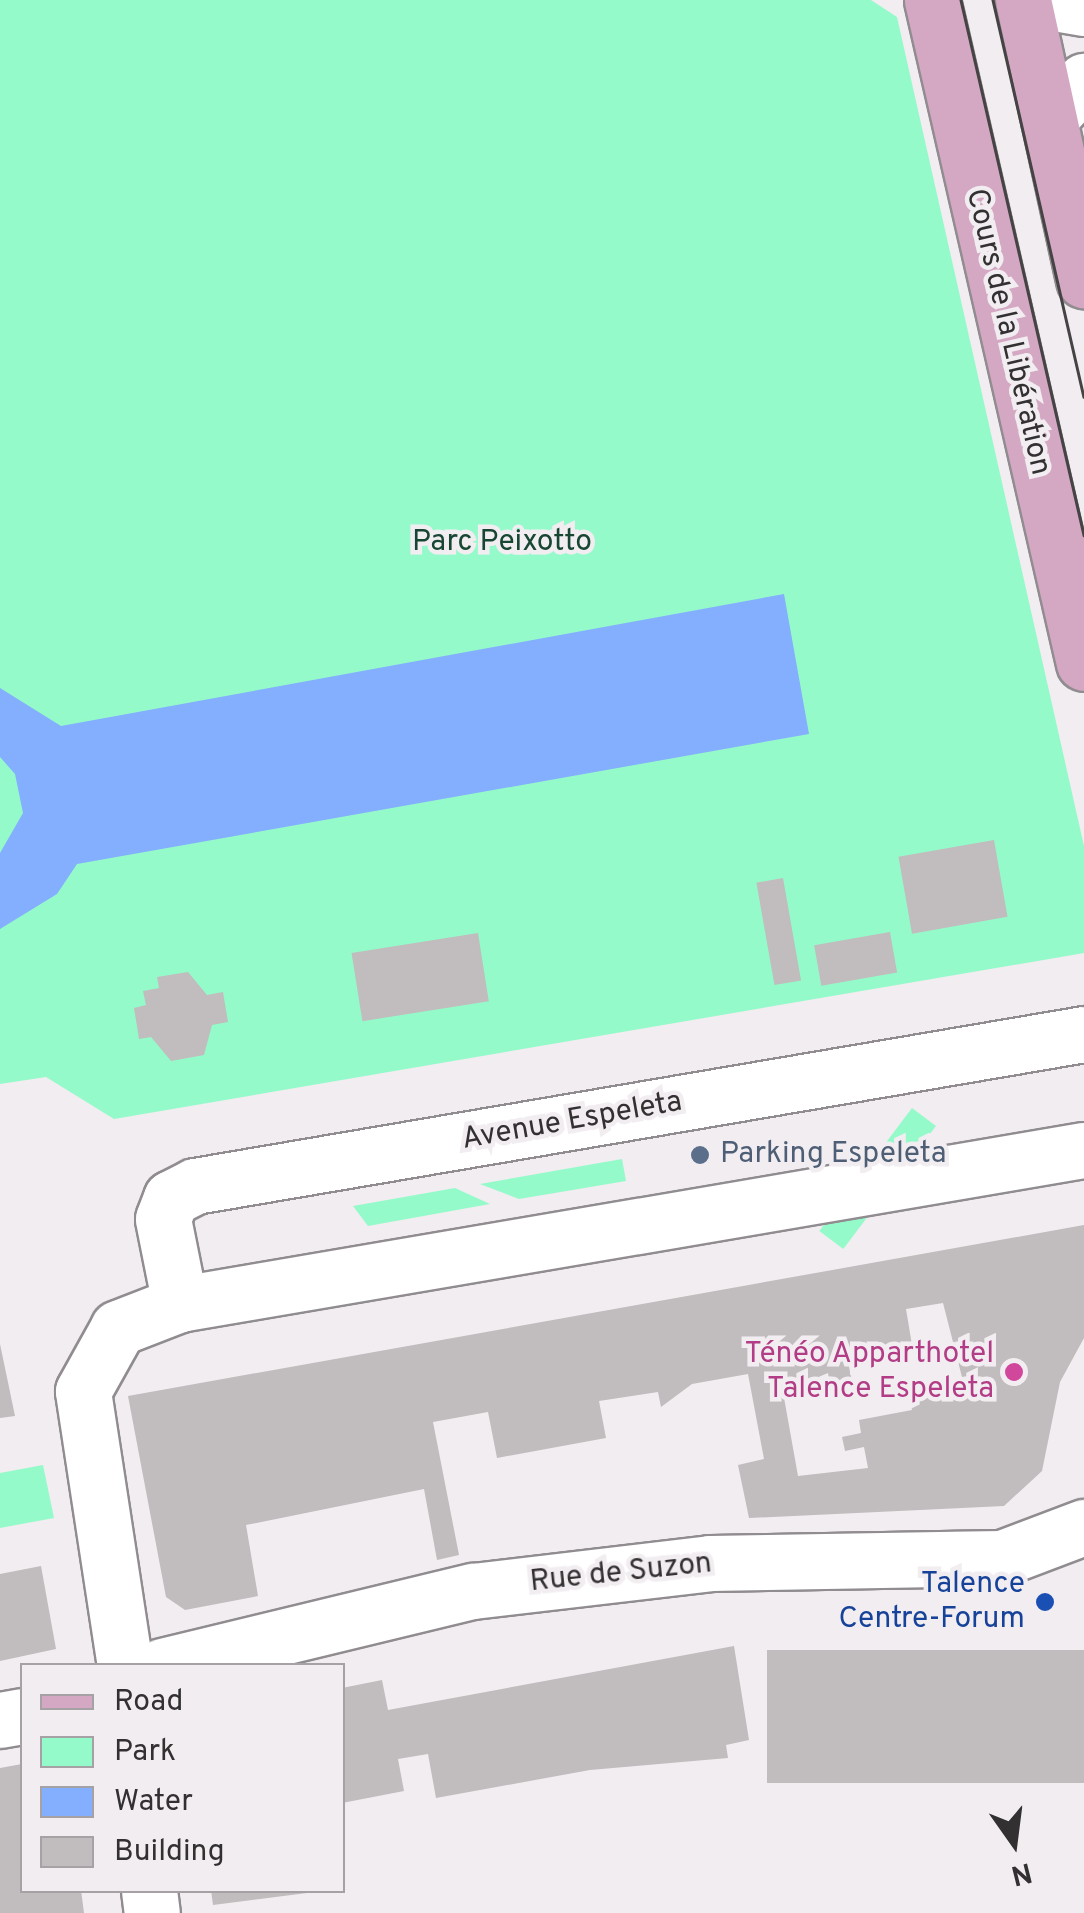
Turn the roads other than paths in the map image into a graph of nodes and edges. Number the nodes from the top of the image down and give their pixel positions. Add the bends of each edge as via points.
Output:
1 (932, 0) edge
2 (1023, 0) edge
3 (1036, 0) edge
4 (1084, 8) edge
5 (1066, 100) edge
6 (1084, 280) edge
7 (1084, 663) edge
8 (1084, 1034) edge
9 (1084, 1150) edge
10 (180, 1304) junction
11 (1084, 1527) edge
12 (124, 1663) edge
13 (174, 1663) edge

1 - 7 main road, Cours de la Libération
2 - 5 main road
3 - 4 street
5 - 6 main road
8 - 10 street, Avenue Espeleta via 196,1186 171,1198 163,1220
9 - 10 street
10 - 12 street via 118,1328 83,1391
11 - 13 street, Rue de Suzon via 1002,1558 710,1563 473,1591

